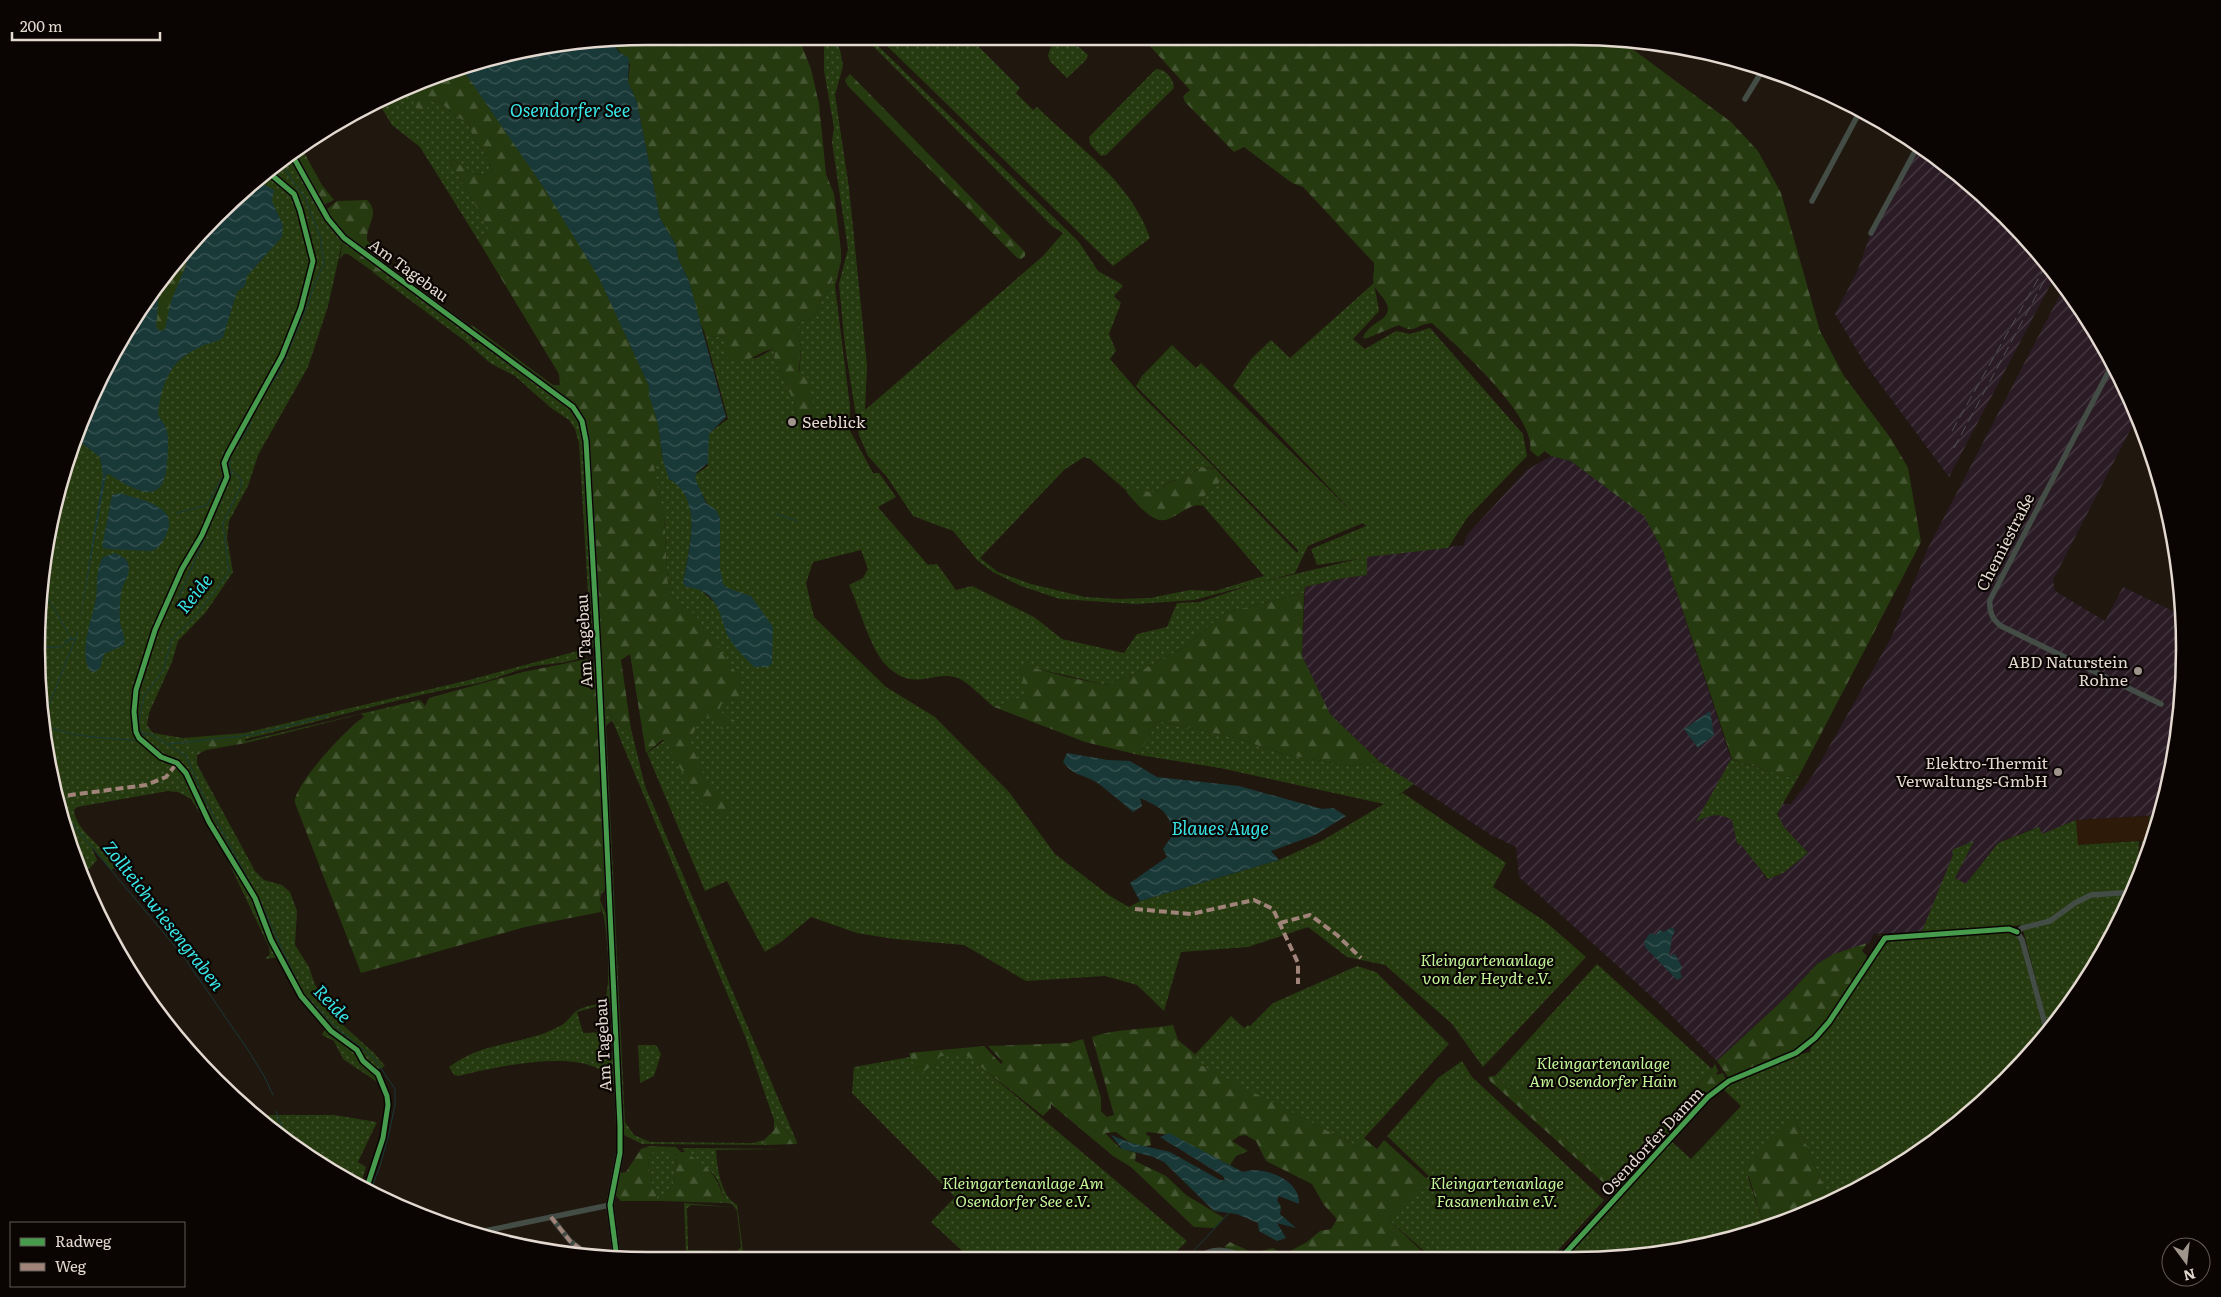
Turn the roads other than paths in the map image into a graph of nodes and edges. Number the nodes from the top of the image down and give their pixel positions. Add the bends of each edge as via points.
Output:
1 (1759, 75) edge
2 (1744, 99) dead end
3 (1857, 117) edge
4 (1914, 151) edge
5 (295, 160) edge
6 (1812, 201) dead end
7 (1871, 233) dead end
8 (2108, 372) edge
9 (2161, 704) dead end
10 (2124, 893) edge
11 (2017, 932) junction
12 (2045, 1023) edge
13 (610, 1205) junction
14 (550, 1217) junction
15 (489, 1230) edge
16 (579, 1248) edge
17 (616, 1251) edge
18 (1209, 1252) edge
19 (1230, 1252) edge
20 (1566, 1252) edge

1 - 2 street
3 - 6 street
4 - 7 street
5 - 13 street, Am Tagebau via 328,219 344,238 573,407 582,420 598,638 620,1132
8 - 9 street, Chemiestraße via 1990,600 1990,610 2001,626
10 - 11 street via 2091,895 2050,921
11 - 12 street
11 - 20 street, Osendorfer Damm via 2009,929 1885,938 1816,1038 1796,1053 1729,1081 1708,1097
13 - 14 street
13 - 17 street, Am Tagebau
14 - 15 street
14 - 16 street
18 - 19 street via 1221,1249

